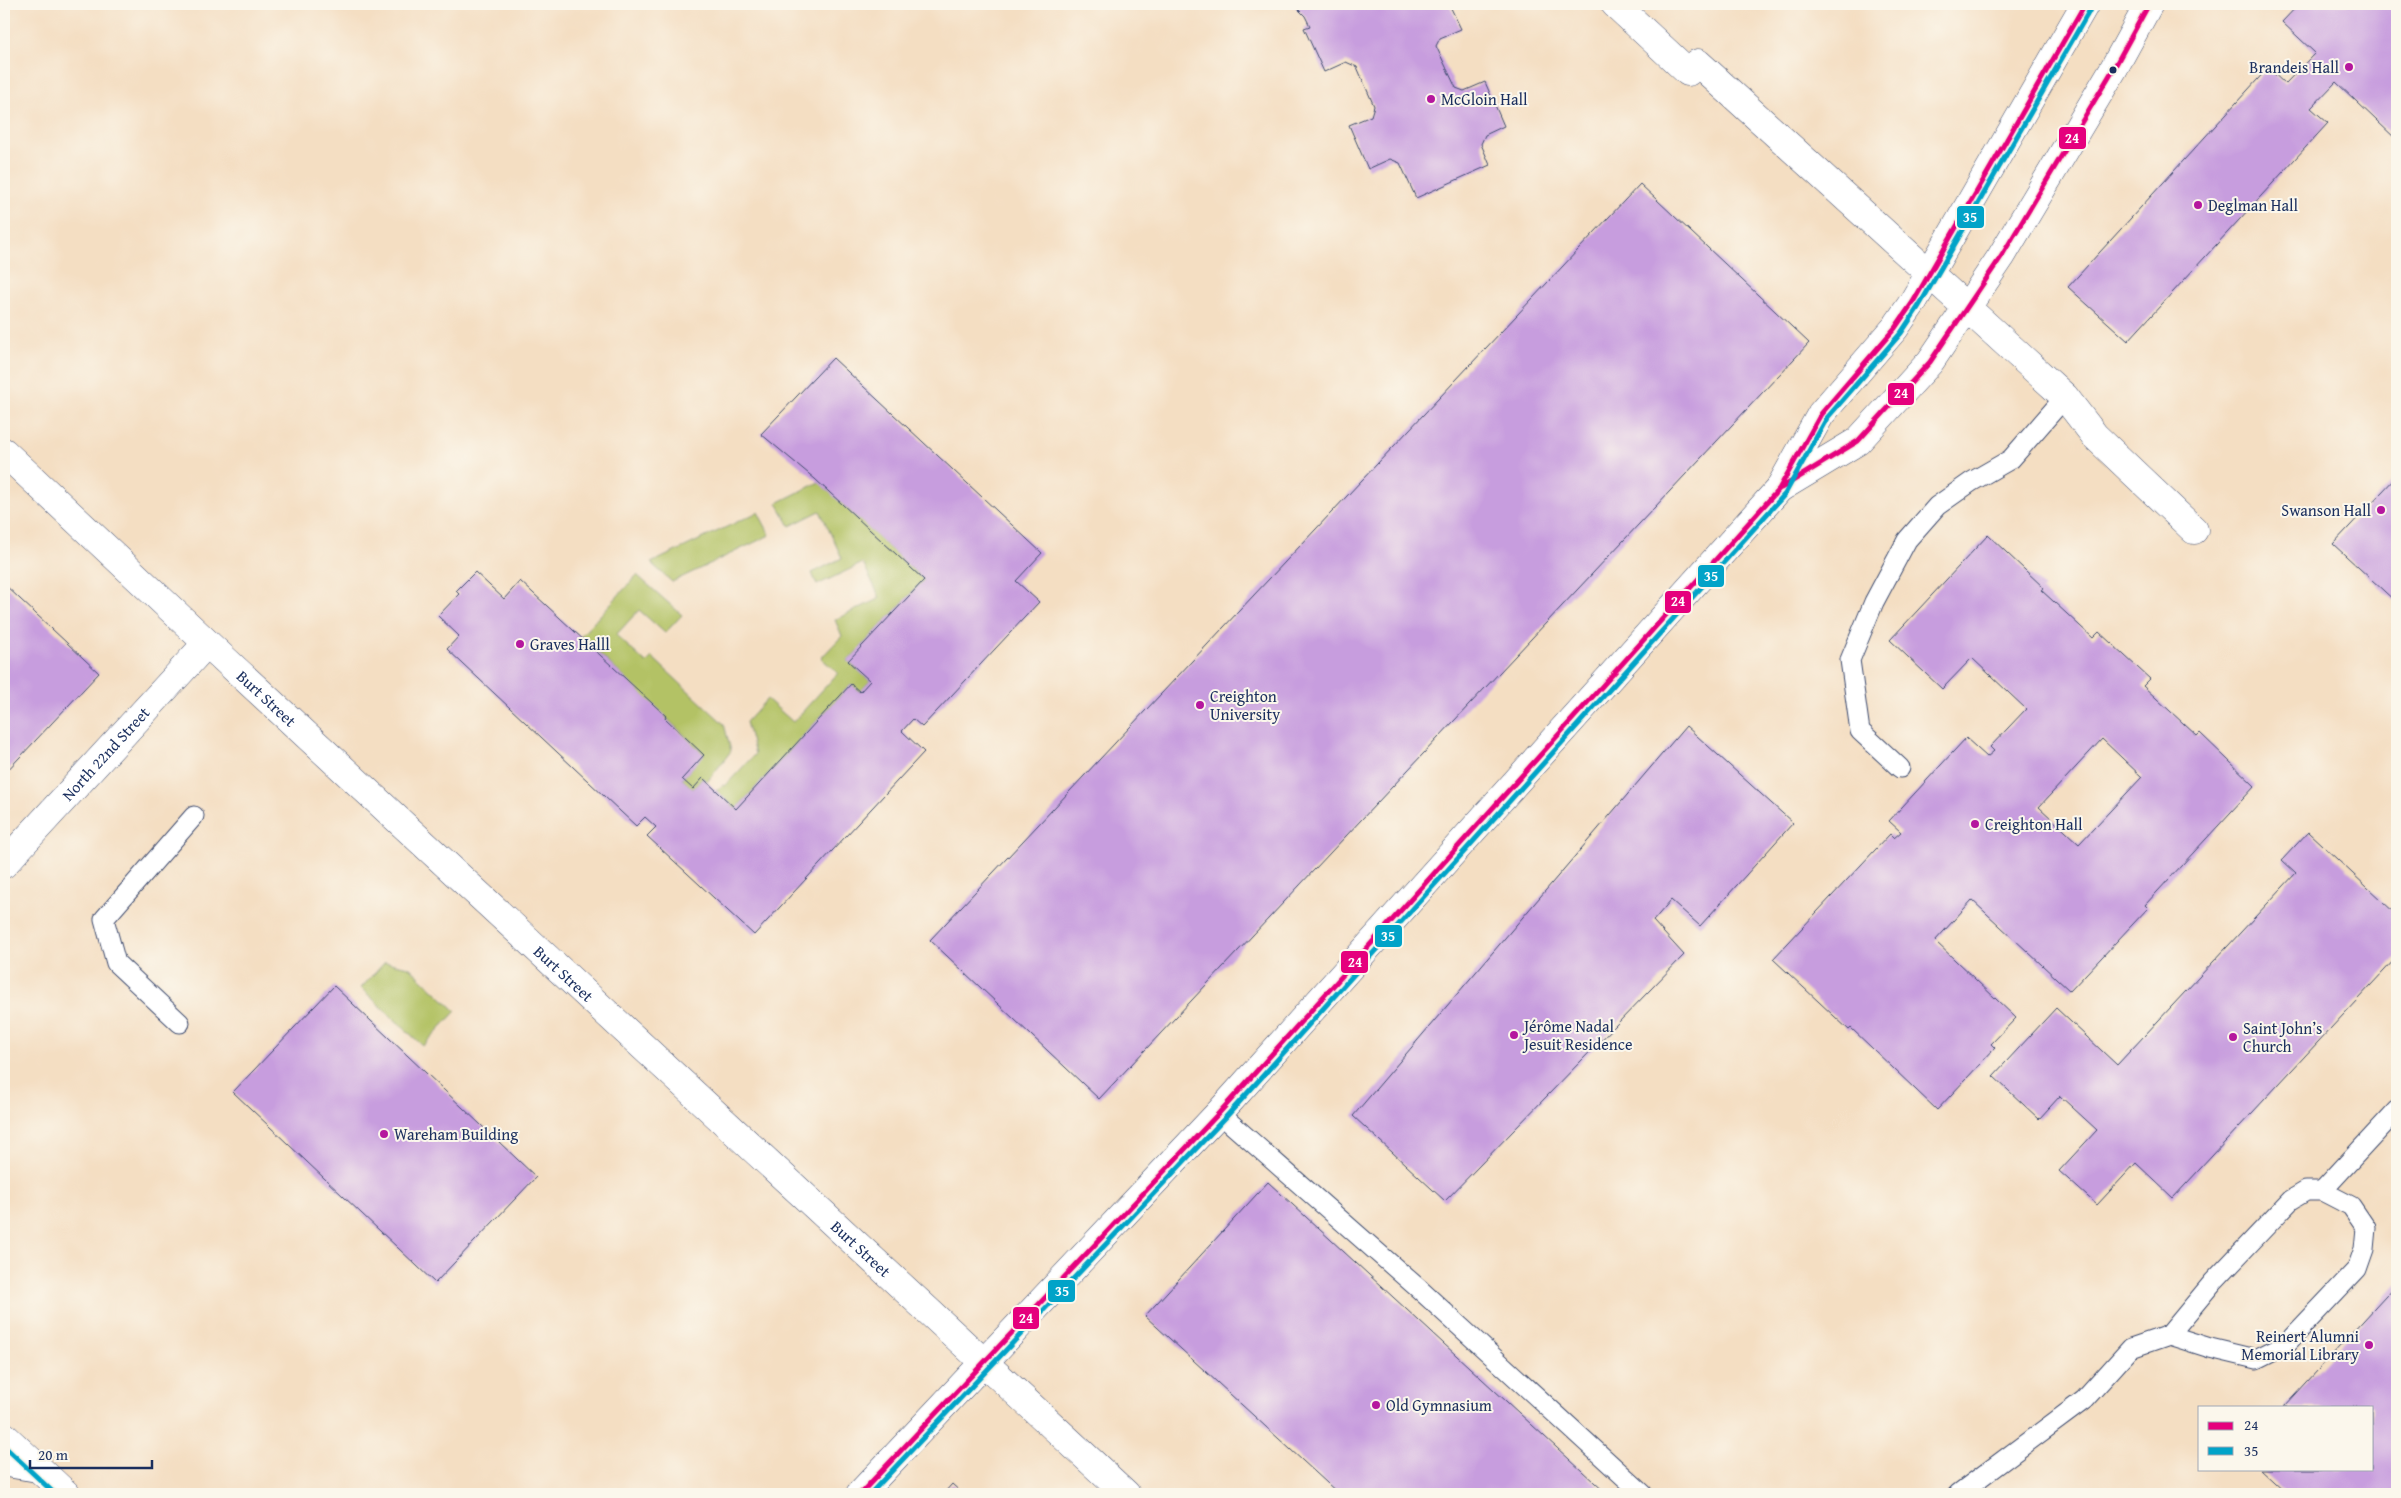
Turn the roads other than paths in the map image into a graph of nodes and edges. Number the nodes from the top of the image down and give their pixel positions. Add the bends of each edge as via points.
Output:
1 (1616, 4) edge
2 (2085, 4) edge
3 (2149, 4) edge
4 (1930, 272) junction
5 (1967, 307) junction
6 (2065, 397) junction
7 (4, 452) edge
8 (1779, 489) junction
9 (2194, 530) dead end
10 (207, 643) junction
11 (1900, 768) dead end
12 (194, 816) dead end
13 (4, 864) edge
14 (180, 1023) dead end
15 (2397, 1110) edge
16 (1219, 1113) junction
17 (2322, 1191) junction
18 (2169, 1335) junction
19 (984, 1363) junction
20 (4, 1436) edge
21 (4, 1466) edge
22 (42, 1473) junction
23 (66, 1494) edge
24 (860, 1494) edge
25 (1126, 1494) edge
26 (1643, 1494) edge
27 (1958, 1494) edge

1 - 4 main road via 1688,72 1698,63
2 - 4 main road
3 - 5 main road via 2110,76 2002,256
4 - 5 main road
4 - 8 main road via 1895,328 1821,414
5 - 6 main road
5 - 8 main road via 1930,362 1858,441
6 - 9 main road via 2095,436
6 - 11 lane via 2011,459 1937,506 1907,540 1874,602 1850,660 1860,731
7 - 10 main road, Burt Street
8 - 16 main road
10 - 13 main road, North 22nd Street
10 - 19 main road, Burt Street
12 - 14 lane via 104,919 116,963
15 - 17 lane
16 - 19 main road
16 - 26 lane via 1418,1288
17 - 18 lane via 2306,1191 2290,1200 2213,1282
17 - 18 lane via 2351,1206 2366,1228 2364,1249 2357,1269 2286,1344 2256,1360
18 - 27 lane via 2131,1348 2084,1400
19 - 24 main road
19 - 25 main road, Burt Street
20 - 22 main road
21 - 22 lane
22 - 23 main road

